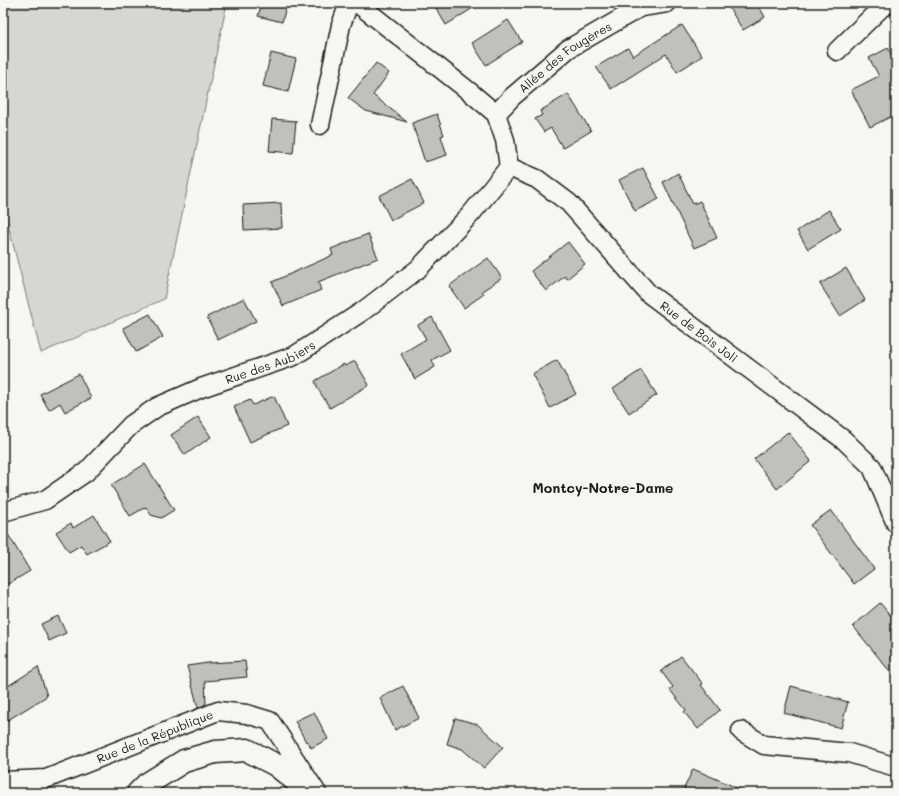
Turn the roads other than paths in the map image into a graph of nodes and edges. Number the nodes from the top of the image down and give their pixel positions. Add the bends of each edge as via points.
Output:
1 (349, 3) edge
2 (357, 3) edge
3 (667, 3) edge
4 (890, 3) edge
5 (640, 5) edge
6 (837, 51) dead end
7 (496, 114) junction
8 (320, 125) dead end
9 (509, 168) junction
10 (3, 512) edge
11 (896, 524) edge
12 (741, 731) dead end
13 (896, 767) edge
14 (3, 781) edge
15 (138, 793) edge
16 (311, 793) edge
17 (317, 793) edge

1 - 8 street via 341,25
2 - 7 street
3 - 5 street, Allée des Fougères
4 - 6 street via 881,8
5 - 7 street, Allée des Fougères via 568,49
7 - 9 street via 505,140
9 - 10 street, Rue des Aubiers via 472,214 418,269 363,311 294,356 201,388 157,407 131,424 86,472 45,500
9 - 11 street, Rue de Bois Joli via 537,179 569,203 648,293 844,440 872,467
12 - 13 street via 764,745 850,753
14 - 17 street, Rue de la République via 46,779 218,711 247,714 270,721
15 - 16 street via 147,784 184,761 215,752 247,750 276,765

